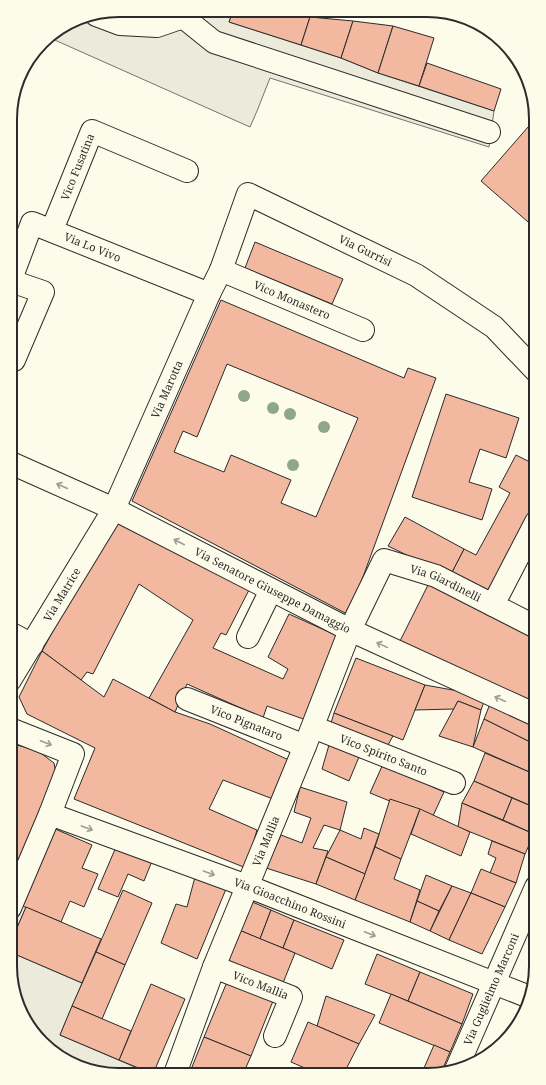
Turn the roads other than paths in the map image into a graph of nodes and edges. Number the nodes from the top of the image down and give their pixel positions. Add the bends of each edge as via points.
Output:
1 (178, 17) edge
2 (188, 17) edge
3 (105, 18) edge
4 (490, 132) dead end
5 (187, 171) dead end
6 (52, 230) junction
7 (17, 264) edge
8 (221, 270) junction
9 (17, 282) edge
10 (209, 294) junction
11 (363, 330) dead end
12 (17, 353) edge
13 (529, 364) edge
14 (17, 466) edge
15 (114, 509) junction
16 (529, 536) edge
17 (271, 590) junction
18 (493, 605) junction
19 (529, 623) edge
20 (350, 630) junction
21 (17, 636) edge
22 (248, 637) dead end
23 (32, 645) junction
24 (17, 669) edge
25 (187, 699) dead end
26 (529, 712) edge
27 (17, 732) edge
28 (309, 737) junction
29 (454, 783) dead end
30 (50, 814) junction
31 (247, 886) junction
32 (17, 892) edge
33 (529, 903) edge
34 (214, 967) junction
35 (494, 983) junction
36 (525, 995) edge
37 (275, 1036) dead end
38 (459, 1063) edge
39 (177, 1068) edge

1 - 3 street via 157,26 120,24
2 - 4 street via 214,42
5 - 6 street, Vico Fusatina via 92,131
6 - 7 street, Via Lo Vivo via 32,223
6 - 10 street, Via Lo Vivo
8 - 10 street, Via Marotta
8 - 11 street, Vico Monastero
8 - 13 street, Via Gurrisi via 248,194 416,275 494,327
9 - 12 street via 43,292
10 - 15 street, Via Marotta
15 -> 14 street, Via Senatore Giuseppe Damaggio
17 -> 15 street, Via Senatore Giuseppe Damaggio
15 - 23 street, Via Matrice
16 - 18 street, Via Giardinelli
17 - 20 street, Via Senatore Giuseppe Damaggio
17 - 22 street
18 - 19 street
18 - 20 street, Via Giardinelli via 436,576 384,560
26 -> 20 street, Via Senatore Giuseppe Damaggio
20 - 28 street, Via Mallia
21 - 23 street
23 - 24 street, Via Matrice
25 - 28 street, Vico Pignataro
27 -> 30 street via 73,754
28 - 29 street, Vico Spirito Santo
28 - 31 street, Via Mallia
30 -> 31 street, Via Gioacchino Rossini
30 - 32 street
31 - 34 street, Via Mallia
31 -> 35 street, Via Gioacchino Rossini
33 - 35 street, Via Guglielmo Marconi
34 - 37 street, Vico Mallia via 291,996
34 - 39 street, Via Mallia
35 - 36 street, Via Gioacchino Rossini
35 - 38 street, Via Guglielmo Marconi

